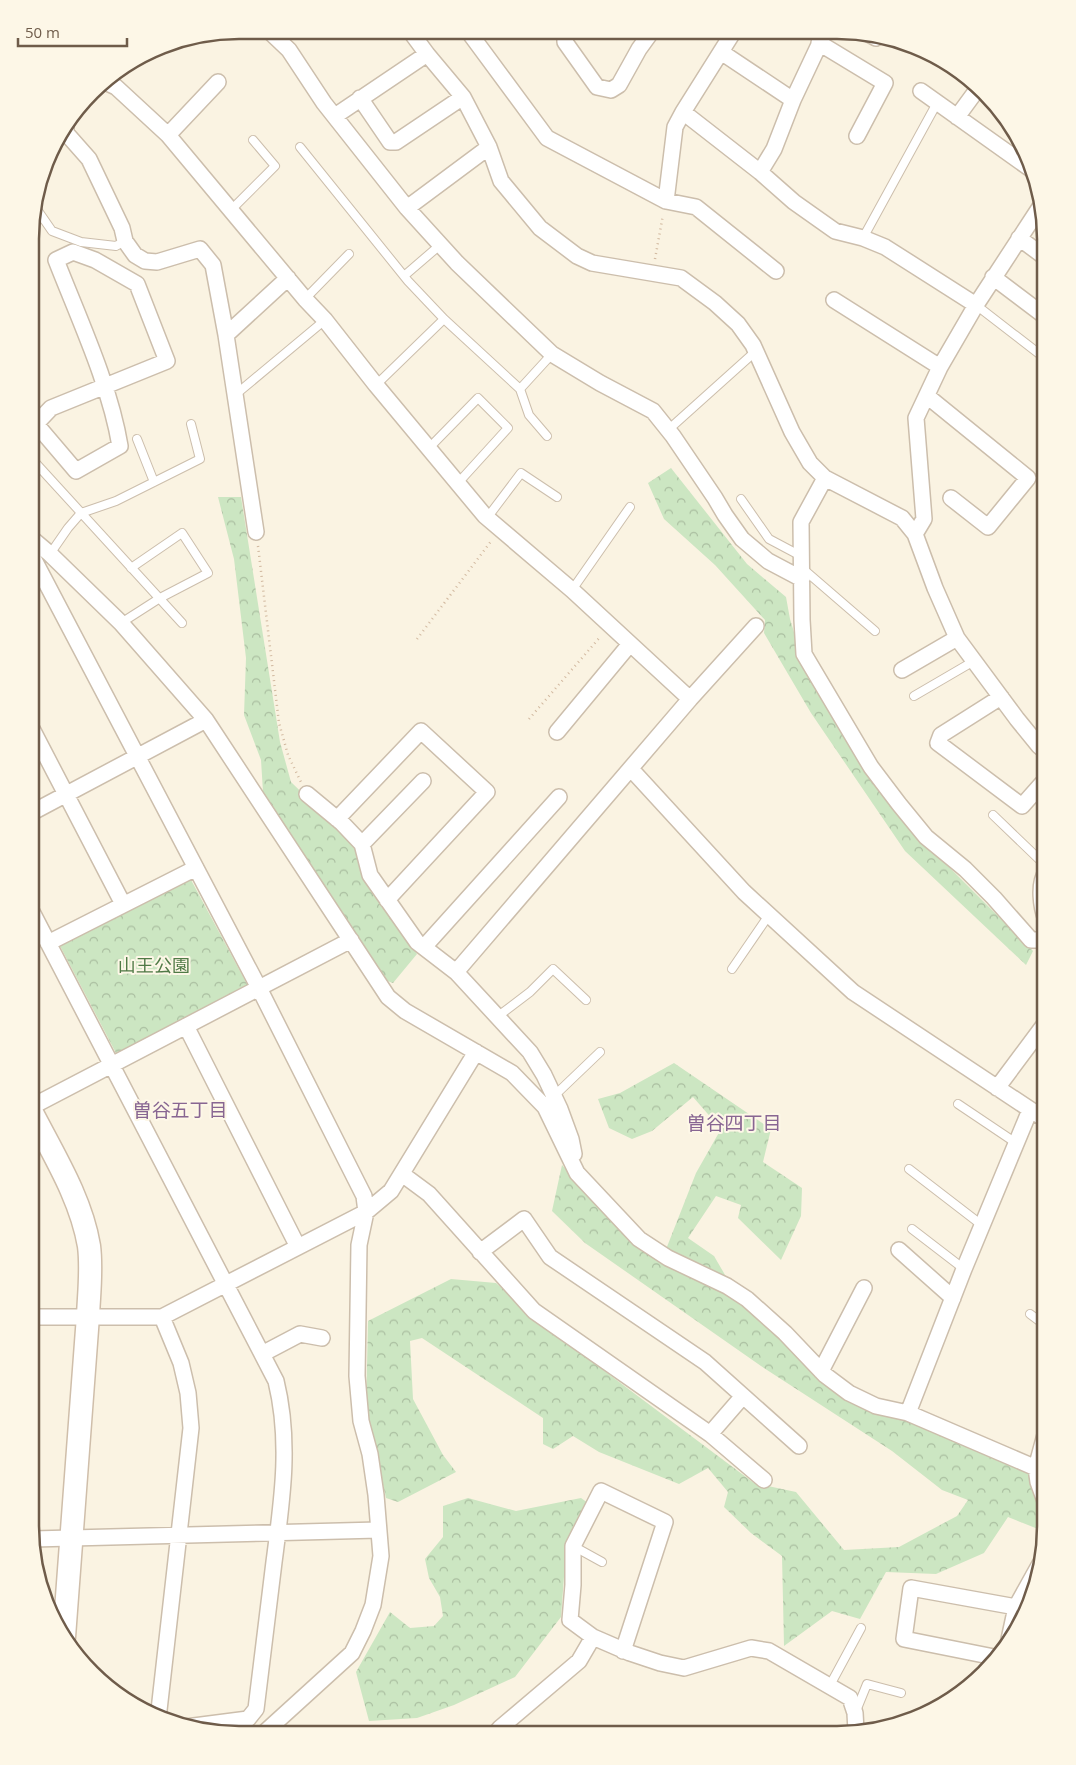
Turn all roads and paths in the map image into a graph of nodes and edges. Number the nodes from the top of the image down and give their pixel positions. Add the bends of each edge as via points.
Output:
1 (280, 39) edge
2 (416, 39) edge
3 (475, 39) edge
4 (565, 39) edge
5 (646, 39) edge
6 (729, 39) edge
7 (822, 39) edge
8 (823, 39) edge
9 (721, 52) junction
10 (427, 54) junction
11 (218, 82) dead end
12 (111, 85) edge
13 (921, 91) dead end
14 (975, 93) edge
15 (463, 97) junction
16 (360, 98) junction
17 (793, 100) junction
18 (937, 103) junction
19 (683, 112) junction
20 (335, 116) junction
21 (957, 117) junction
22 (68, 135) edge
23 (168, 135) junction
24 (857, 136) dead end
25 (253, 140) dead end
26 (489, 147) junction
27 (300, 148) dead end
28 (1023, 163) edge
29 (760, 172) junction
30 (666, 201) junction
31 (407, 208) junction
32 (231, 210) junction
33 (1036, 213) edge
34 (40, 214) edge
35 (863, 238) junction
36 (1019, 238) junction
37 (125, 241) junction
38 (440, 245) junction
39 (1037, 251) edge
40 (349, 254) dead end
41 (776, 271) dead end
42 (652, 273) junction
43 (404, 276) junction
44 (994, 277) junction
45 (288, 278) junction
46 (305, 299) junction
47 (834, 300) dead end
48 (976, 305) junction
49 (1037, 310) edge
50 (444, 319) junction
51 (325, 320) junction
52 (226, 335) junction
53 (756, 350) junction
54 (1037, 352) edge
55 (552, 354) junction
56 (940, 367) junction
57 (376, 385) junction
58 (105, 387) junction
59 (520, 389) junction
60 (235, 395) junction
61 (927, 396) junction
62 (39, 421) edge
63 (191, 424) dead end
64 (668, 430) junction
65 (39, 431) edge
66 (547, 436) dead end
67 (137, 439) dead end
68 (429, 448) junction
69 (39, 467) edge
70 (825, 478) junction
71 (154, 482) junction
72 (458, 483) junction
73 (557, 497) dead end
74 (951, 498) dead end
75 (740, 499) dead end
76 (630, 507) dead end
77 (81, 513) junction
78 (487, 518) junction
79 (500, 529) junction
80 (256, 532) joint
81 (915, 534) junction
82 (39, 545) edge
83 (50, 554) junction
84 (131, 568) junction
85 (802, 568) junction
86 (39, 569) edge
87 (572, 590) junction
88 (160, 598) junction
89 (121, 623) junction
90 (182, 623) dead end
91 (610, 625) junction
92 (756, 626) dead end
93 (875, 631) dead end
94 (957, 638) junction
95 (417, 639) dead end
96 (630, 644) junction
97 (974, 661) junction
98 (902, 670) dead end
99 (914, 696) dead end
100 (1001, 697) junction
101 (690, 699) junction
102 (529, 719) dead end
103 (206, 720) junction
104 (557, 732) dead end
105 (39, 742) edge
106 (1037, 743) edge
107 (137, 756) junction
108 (631, 769) junction
109 (423, 781) dead end
110 (1037, 788) edge
111 (66, 794) junction
112 (307, 794) joint
113 (559, 797) dead end
114 (39, 808) edge
115 (993, 815) dead end
116 (337, 819) junction
117 (362, 844) junction
118 (1037, 857) edge
119 (196, 868) junction
120 (387, 900) junction
121 (123, 904) junction
122 (769, 915) junction
123 (39, 926) edge
124 (351, 940) junction
125 (1037, 940) edge
126 (48, 943) junction
127 (424, 947) junction
128 (732, 969) dead end
129 (456, 972) junction
130 (260, 988) junction
131 (586, 1000) dead end
132 (497, 1017) junction
133 (186, 1026) junction
134 (1037, 1034) edge
135 (476, 1052) junction
136 (600, 1052) dead end
137 (112, 1064) junction
138 (997, 1088) junction
139 (554, 1096) junction
140 (39, 1102) edge
141 (958, 1104) dead end
142 (1030, 1110) junction
143 (1037, 1114) edge
144 (39, 1129) edge
145 (1016, 1144) junction
146 (909, 1169) dead end
147 (577, 1173) junction
148 (402, 1174) junction
149 (366, 1212) junction
150 (982, 1226) junction
151 (912, 1229) dead end
152 (298, 1247) junction
153 (899, 1250) dead end
154 (480, 1252) junction
155 (964, 1269) junction
156 (226, 1284) junction
157 (864, 1288) dead end
158 (953, 1298) junction
159 (1030, 1314) dead end
160 (88, 1316) junction
161 (39, 1317) edge
162 (162, 1317) junction
163 (1037, 1319) edge
164 (322, 1338) dead end
165 (262, 1354) junction
166 (821, 1371) junction
167 (743, 1396) junction
168 (908, 1413) junction
169 (710, 1434) junction
170 (799, 1446) dead end
171 (1037, 1464) edge
172 (1036, 1468) junction
173 (1037, 1475) edge
174 (764, 1480) dead end
175 (378, 1530) junction
176 (278, 1533) junction
177 (179, 1534) junction
178 (72, 1538) junction
179 (39, 1539) edge
180 (573, 1546) junction
181 (602, 1562) dead end
182 (1028, 1584) edge
183 (1016, 1607) junction
184 (1013, 1621) edge
185 (65, 1624) edge
186 (861, 1628) dead end
187 (593, 1637) junction
188 (624, 1650) junction
189 (989, 1656) edge
190 (829, 1686) junction
191 (901, 1693) dead end
192 (159, 1710) edge
193 (855, 1713) junction
194 (206, 1724) edge
195 (272, 1726) edge
196 (502, 1726) edge
197 (856, 1726) edge

1 - 20 street
2 - 10 street
3 - 30 street via 547,138
4 - 5 street via 597,87 611,90 619,85
6 - 9 street
7 - 17 street
8 - 24 street via 885,83
9 - 17 street
9 - 19 street
10 - 15 street
10 - 16 street
11 - 23 street
12 - 23 street
13 - 18 street
14 - 21 street
15 - 16 street via 396,142 390,142
15 - 26 street
16 - 20 street
17 - 29 street via 774,149
18 - 21 street
18 - 35 lane
19 - 29 street
19 - 30 street via 675,127
20 - 31 street
21 - 28 street
22 - 37 street via 89,159
23 - 32 street
25 - 32 lane via 275,166
26 - 31 street
26 - 42 street via 501,181 540,228 560,244 592,263
27 - 43 lane
29 - 35 street via 794,202 835,231
30 - 41 street via 696,207
30 - 42 path
31 - 38 street
32 - 45 street
33 - 36 street
34 - 37 lane via 52,231 81,242 116,246
35 - 48 street via 885,247
36 - 39 street
36 - 44 street
37 - 52 street via 135,255 145,261 157,262 200,249 213,265
38 - 43 lane
38 - 55 street
40 - 46 lane
42 - 53 street via 681,278 700,290 738,324
43 - 50 lane
44 - 48 street
44 - 49 street
45 - 46 street
45 - 52 street
46 - 51 street
47 - 56 street
48 - 54 lane
48 - 56 street
50 - 57 lane
50 - 59 lane
51 - 57 street
51 - 60 lane
52 - 60 street
53 - 64 lane
53 - 70 street via 792,432 810,463
55 - 59 lane
55 - 64 street via 653,411
56 - 61 street
57 - 68 street
58 - 58 street via 56,260 72,252 95,260 137,284 167,361
58 - 62 street via 51,408
58 - 65 street via 120,446 76,471
59 - 66 lane via 529,415
60 - 80 street
61 - 74 street via 1028,478 988,527
61 - 81 street via 916,418 924,519
63 - 71 lane via 200,459
64 - 85 street via 742,539 768,561
67 - 71 lane
68 - 72 street
68 - 72 lane via 478,398 508,428
69 - 77 lane
70 - 81 street via 902,518
70 - 85 street via 801,522
71 - 77 lane via 116,501
72 - 78 street
73 - 78 lane via 521,473
75 - 85 lane via 769,538
76 - 87 lane
77 - 83 lane
77 - 84 lane
78 - 79 street
79 - 87 street
79 - 95 path
80 - 112 path via 280,723 288,755
81 - 94 street
82 - 83 street
83 - 89 street
84 - 88 lane
84 - 88 lane via 182,533 208,573
85 - 93 lane
85 - 125 street via 804,654 871,767 926,837 994,898 1031,940
86 - 107 street
87 - 91 street
88 - 89 lane
88 - 90 lane
89 - 103 street
91 - 96 street
91 - 102 path
92 - 101 street
94 - 97 street
94 - 98 street
96 - 101 street
96 - 104 street
97 - 99 lane
97 - 100 street
100 - 106 street
100 - 110 street via 941,735 938,744 1022,806
101 - 108 street
103 - 107 street
103 - 124 street
105 - 111 street
107 - 111 street
107 - 119 street
108 - 122 street
108 - 129 street
109 - 117 street
111 - 114 street
111 - 121 street
112 - 116 street
113 - 127 street
115 - 118 lane
116 - 117 street
116 - 120 street via 421,731 487,792
117 - 120 street via 370,875
119 - 121 street
119 - 130 street
120 - 127 street
121 - 126 street
122 - 128 lane
122 - 138 street via 853,992
123 - 126 street
124 - 130 street
124 - 135 street via 388,997 405,1011
126 - 137 street
127 - 129 street
129 - 132 street
130 - 133 street
130 - 149 street via 364,1196
131 - 132 lane via 553,969
132 - 139 street via 530,1052
133 - 137 street
133 - 152 street
134 - 138 street
135 - 147 street via 512,1073 545,1107
135 - 148 street
136 - 139 lane
137 - 140 street
137 - 156 street
138 - 142 street
139 - 147 street via 571,1139
141 - 145 lane
142 - 143 street
142 - 145 street
144 - 160 street via 79,1209 89,1253
145 - 150 street
146 - 150 lane
147 - 166 street via 639,1239 746,1299
148 - 149 street via 391,1191
148 - 154 street via 429,1194
149 - 152 street
149 - 175 street via 359,1245 357,1376 361,1421 376,1495
150 - 155 street
151 - 155 lane
152 - 156 street
153 - 158 street
154 - 167 street via 524,1219 550,1257 705,1362
154 - 169 street via 534,1311
155 - 158 street
156 - 162 street
156 - 165 street
157 - 166 street
158 - 168 street
159 - 163 lane
160 - 161 street
160 - 162 street
160 - 178 street
162 - 177 street via 181,1363 191,1428
164 - 165 street via 300,1334
165 - 176 street via 276,1381 282,1414 285,1452
166 - 168 street via 849,1393 876,1406
167 - 169 street
167 - 170 street
168 - 172 street
169 - 174 street
171 - 172 street
172 - 173 street
175 - 176 street
175 - 195 street via 381,1556 373,1604 352,1653
176 - 177 street
176 - 194 street via 256,1709 248,1719
177 - 178 street
177 - 192 street
178 - 179 street
178 - 185 street
180 - 181 lane
180 - 187 street via 570,1620
180 - 188 street via 601,1490 665,1522
182 - 183 street
183 - 184 street
183 - 189 street via 911,1588 904,1638
186 - 190 lane
187 - 188 street
187 - 196 street via 578,1661
188 - 190 street via 684,1668 751,1648 769,1652
190 - 193 street via 850,1698
191 - 193 lane via 867,1684
193 - 197 street

